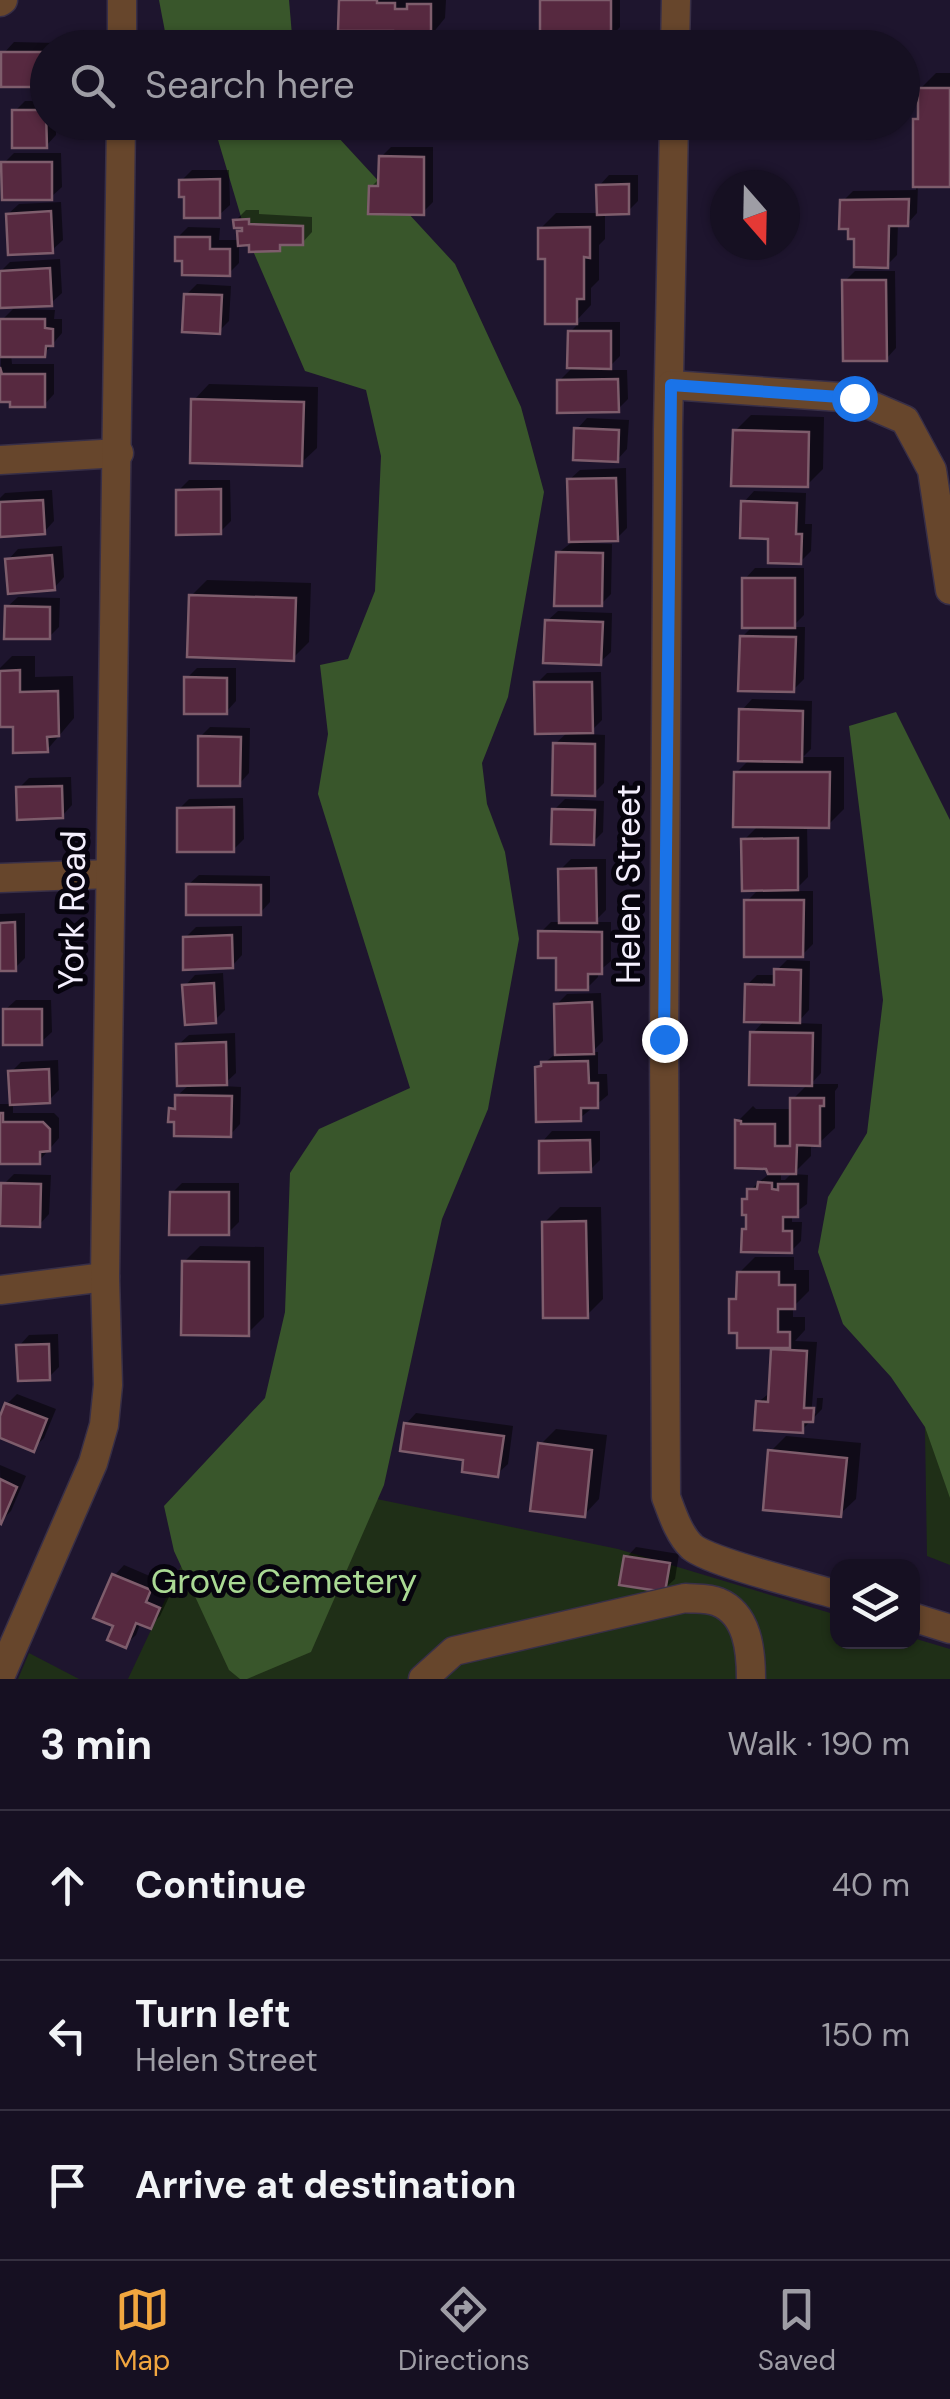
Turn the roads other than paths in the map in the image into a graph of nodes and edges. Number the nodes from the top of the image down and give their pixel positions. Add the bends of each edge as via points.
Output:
1 (122, 0) edge
2 (676, 0) edge
3 (122, 30) edge
4 (675, 30) edge
5 (121, 140) edge
6 (674, 140) edge
7 (671, 385) junction
8 (119, 453) junction
9 (0, 460) edge
10 (943, 499) edge
11 (950, 590) edge
12 (110, 874) junction
13 (0, 878) edge
14 (105, 1277) junction
15 (0, 1290) edge
16 (830, 1593) edge
17 (920, 1620) edge
18 (950, 1629) edge
19 (0, 1676) edge
20 (423, 1679) edge
21 (751, 1679) edge

1 - 3 street
2 - 4 street
5 - 8 street, York Road
6 - 7 street, Helen Street
7 - 10 street via 854,398 905,420
7 - 16 street, Helen Street via 666,1497 692,1546
8 - 9 street
8 - 12 street, York Road
10 - 11 street
12 - 13 street
12 - 14 street, York Road
14 - 15 street
14 - 19 street, York Road via 104,1425
17 - 18 street
20 - 21 street via 454,1651 685,1598 718,1602 740,1619 751,1651

